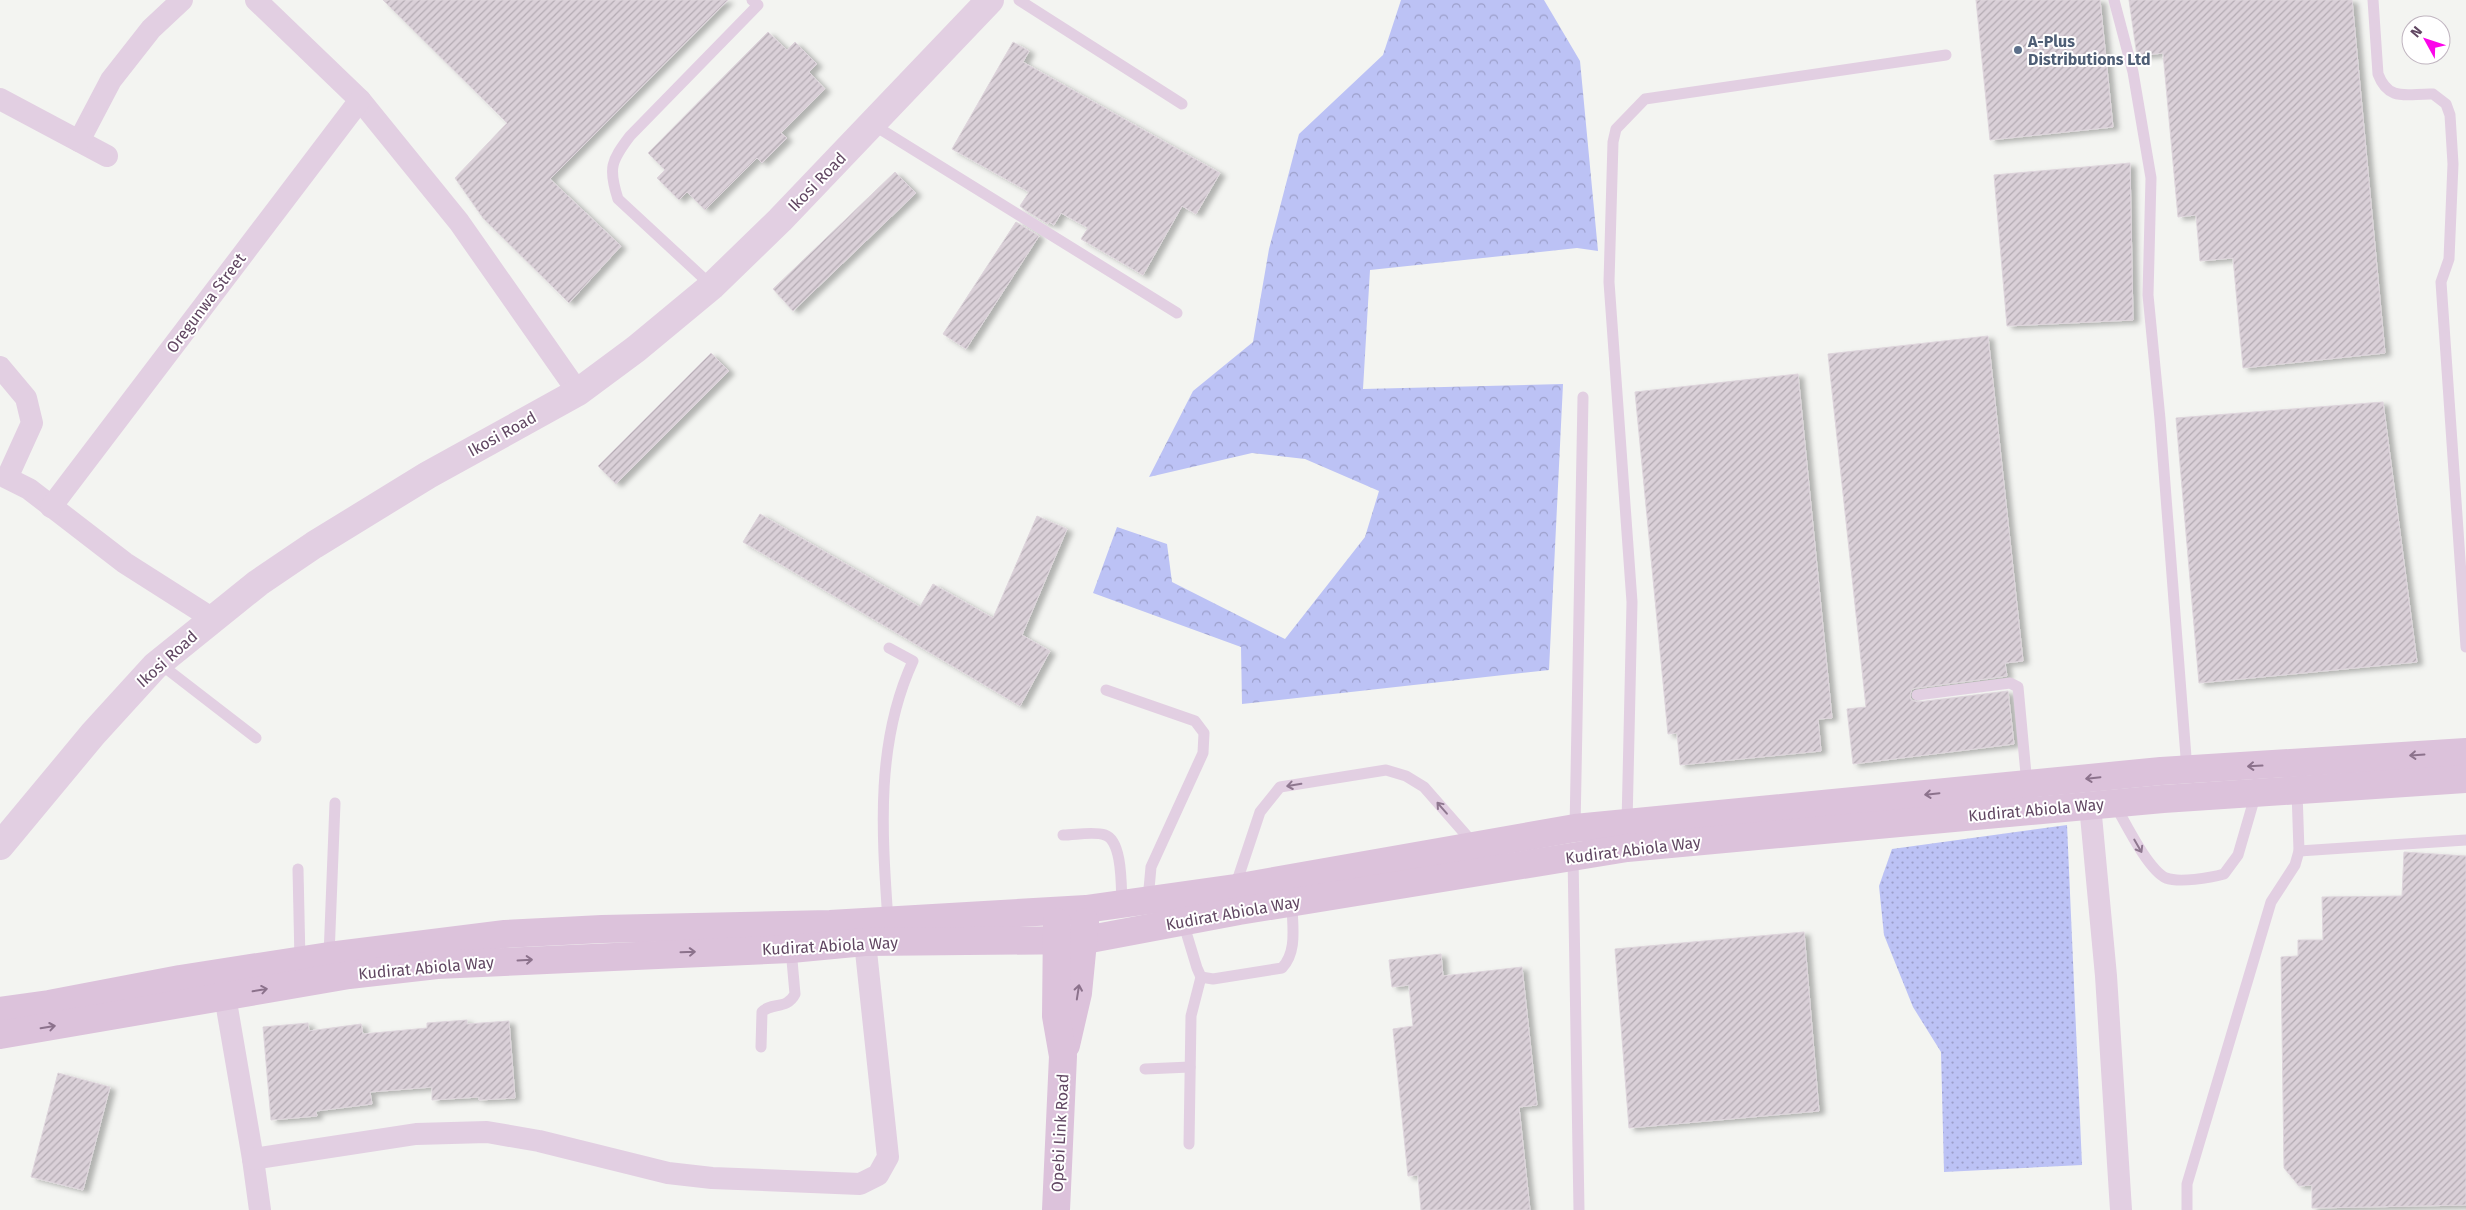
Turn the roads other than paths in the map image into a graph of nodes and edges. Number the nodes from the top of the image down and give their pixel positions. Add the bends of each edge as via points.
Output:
1 (182, 0) edge
2 (256, 0) edge
3 (752, 0) edge
4 (990, 0) edge
5 (1020, 0) edge
6 (2114, 0) edge
7 (2373, 0) edge
8 (1946, 55) dead end
9 (0, 99) edge
10 (360, 100) junction
11 (1182, 104) dead end
12 (872, 124) junction
13 (79, 141) junction
14 (107, 156) dead end
15 (712, 286) junction
16 (1177, 313) dead end
17 (0, 367) edge
18 (578, 392) junction
19 (1584, 396) dead end
20 (4, 487) edge
21 (51, 507) junction
22 (213, 619) junction
23 (2466, 647) edge
24 (889, 648) dead end
25 (159, 663) junction
26 (1106, 690) dead end
27 (1917, 695) dead end
28 (256, 738) dead end
29 (2466, 752) edge
30 (2187, 770) junction
31 (2466, 779) edge
32 (2027, 785) junction
33 (2297, 791) junction
34 (2256, 794) junction
35 (335, 804) dead end
36 (2102, 804) junction
37 (1063, 835) dead end
38 (1627, 836) junction
39 (2466, 840) edge
40 (1574, 843) junction
41 (1474, 844) junction
42 (0, 846) edge
43 (2299, 851) junction
44 (298, 869) dead end
45 (1234, 888) junction
46 (1135, 902) junction
47 (1292, 903) junction
48 (1086, 910) junction
49 (1058, 911) junction
50 (888, 920) junction
51 (1183, 922) junction
52 (1055, 940) junction
53 (1085, 940) junction
54 (865, 942) junction
55 (792, 949) junction
56 (329, 956) junction
57 (300, 960) junction
58 (1202, 976) junction
59 (225, 996) junction
60 (0, 1010) edge
61 (0, 1035) edge
62 (761, 1048) dead end
63 (1063, 1056) junction
64 (1190, 1067) junction
65 (1145, 1069) dead end
66 (1189, 1144) dead end
67 (254, 1159) junction
68 (260, 1210) edge
69 (1056, 1210) edge
70 (1579, 1210) edge
71 (2121, 1210) edge
72 (2187, 1210) edge

1 - 13 street via 151,29 112,80
2 - 10 street
3 - 15 lane via 758,5 614,156 612,179 618,199
4 - 12 street, Ikosi Road
5 - 11 lane
6 - 30 lane via 2133,72 2151,178 2148,295
7 - 23 lane via 2378,74 2382,84 2399,96 2433,94 2446,104 2450,115 2453,164 2449,259 2441,282
8 - 38 lane via 1645,98 1616,129 1609,282 1632,602
9 - 13 street
10 - 18 street via 459,222
10 - 21 street, Oregunwa Street
12 - 15 street, Ikosi Road
12 - 16 lane
13 - 14 street
15 - 18 street, Ikosi Road
17 - 20 street via 26,398 32,423
18 - 22 street, Ikosi Road via 428,475 314,545
19 - 40 lane
20 - 21 street via 29,490
21 - 22 street via 124,563
22 - 25 street, Ikosi Road
24 - 50 lane via 913,661 896,707 883,774
25 - 28 lane
25 - 42 street, Ikosi Road via 93,734
26 - 46 lane via 1195,721 1204,733 1203,753
27 - 32 lane via 2015,684 2018,688
29 -> 30 main road, Kudirat Abiola Way
30 -> 32 main road, Kudirat Abiola Way
31 - 33 main road, Kudirat Abiola Way
32 -> 38 main road, Kudirat Abiola Way
33 - 34 main road, Kudirat Abiola Way
33 - 43 lane
34 - 36 main road, Kudirat Abiola Way
36 -> 34 lane via 2166,878 2203,879 2224,874 2238,855
35 - 56 lane
36 - 38 main road, Kudirat Abiola Way
36 - 71 street via 2106,976
37 - 46 lane via 1104,834 1114,841
38 - 40 main road, Kudirat Abiola Way
39 - 43 lane
40 - 41 main road, Kudirat Abiola Way
40 - 47 main road, Kudirat Abiola Way
40 - 70 lane
41 - 45 main road, Kudirat Abiola Way
41 -> 45 lane via 1424,787 1406,776 1386,770 1280,787 1260,812
43 - 72 lane via 2295,865 2271,902 2187,1184
44 - 57 lane
45 - 46 main road, Kudirat Abiola Way
46 - 48 main road, Kudirat Abiola Way
47 - 51 main road, Kudirat Abiola Way
47 - 58 lane via 1293,952 1282,968 1213,979
48 - 49 main road, Kudirat Abiola Way
48 - 53 main road, Opebi Link Road
49 - 50 main road, Kudirat Abiola Way
49 - 52 main road, Opebi Link Road
50 - 56 main road, Kudirat Abiola Way via 505,934
51 - 53 main road, Kudirat Abiola Way
51 - 58 lane
52 - 53 main road, Kudirat Abiola Way
52 - 54 main road, Kudirat Abiola Way
52 - 63 main road, Opebi Link Road via 1056,1016
63 -> 53 main road, Opebi Link Road via 1078,993
54 - 55 main road, Kudirat Abiola Way
54 - 67 street via 888,1157 878,1175 860,1184 758,1181 668,1173 539,1140 486,1132 416,1134
59 -> 55 main road, Kudirat Abiola Way via 349,975 437,965
55 - 62 lane via 795,994 787,1003 765,1008 762,1012
56 - 57 main road, Kudirat Abiola Way
57 - 60 main road, Kudirat Abiola Way
58 - 64 lane via 1191,1016
61 -> 59 main road, Kudirat Abiola Way
59 - 67 street
63 - 69 main road, Opebi Link Road
64 - 65 lane
64 - 66 lane
67 - 68 street

